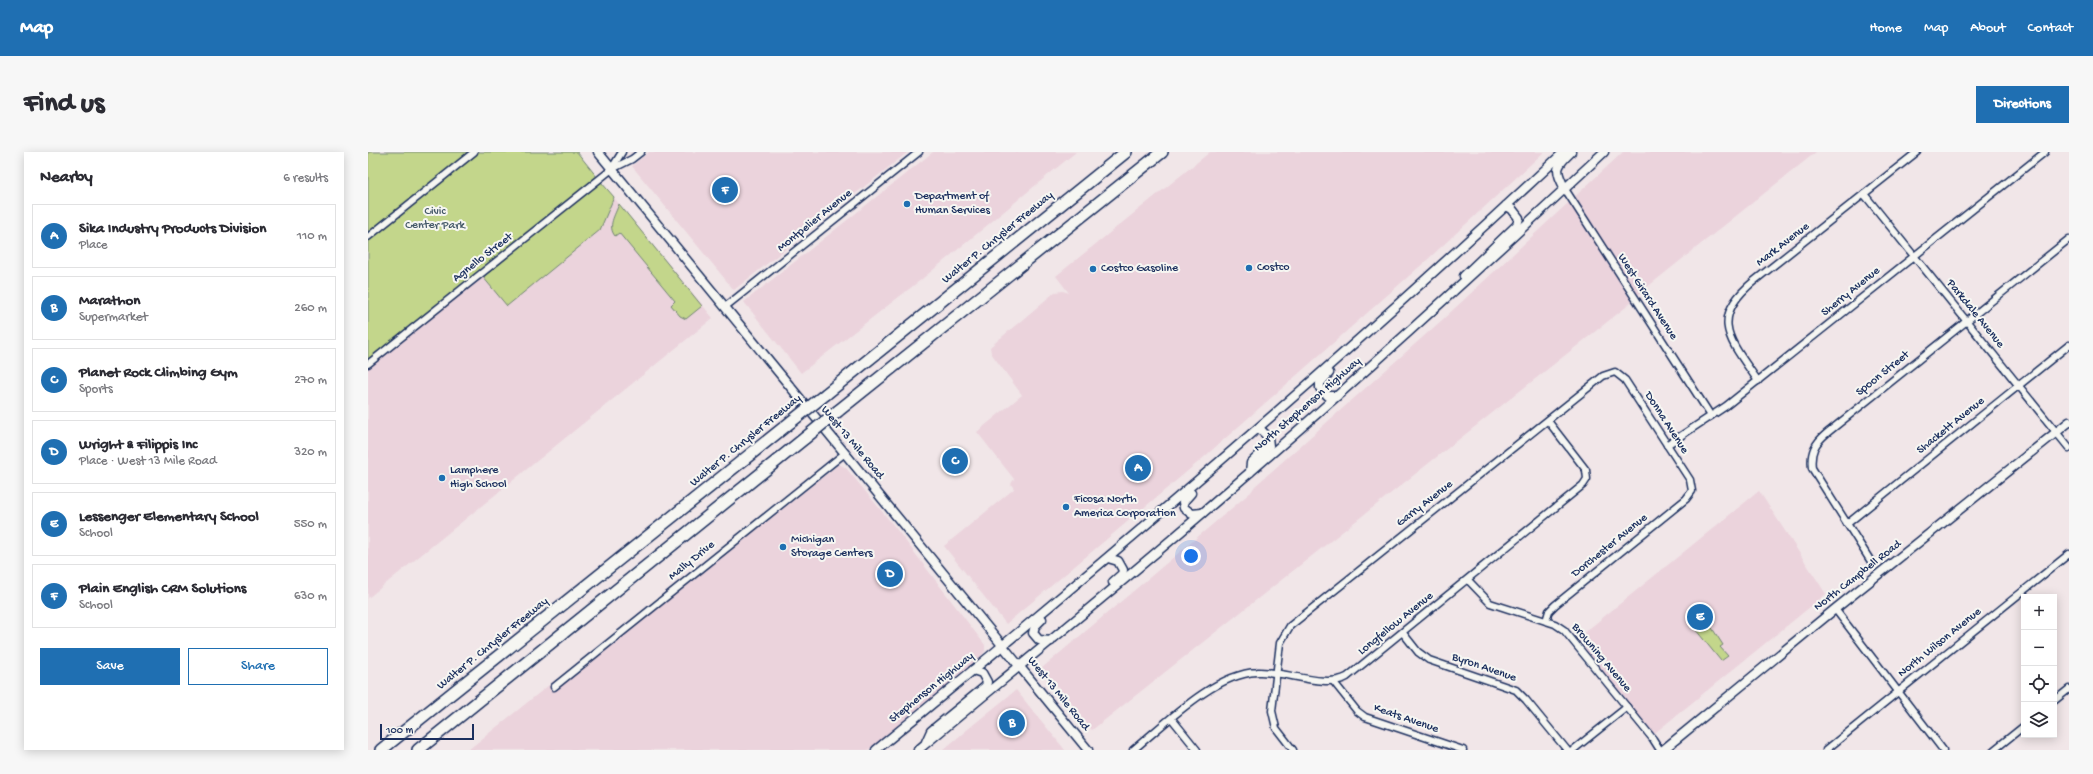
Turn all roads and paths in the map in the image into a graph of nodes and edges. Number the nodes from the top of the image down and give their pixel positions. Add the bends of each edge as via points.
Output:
1 (474, 152) edge
2 (598, 152) edge
3 (622, 152) edge
4 (641, 152) edge
5 (919, 152) edge
6 (1126, 152) edge
7 (1162, 152) edge
8 (1564, 152) edge
9 (1572, 152) edge
10 (1599, 152) edge
11 (1604, 152) edge
12 (1917, 152) edge
13 (2045, 152) edge
14 (1592, 163) junction
15 (612, 169) junction
16 (1565, 189) junction
17 (1864, 194) junction
18 (1506, 206) junction
19 (368, 237) edge
20 (2069, 238) edge
21 (1914, 256) junction
22 (1456, 289) junction
23 (725, 307) junction
24 (1967, 321) junction
25 (1376, 324) junction
26 (2069, 345) edge
27 (368, 364) edge
28 (1615, 372) joint
29 (1758, 380) junction
30 (2018, 386) junction
31 (1337, 396) junction
32 (1711, 416) junction
33 (1548, 421) junction
34 (2069, 422) edge
35 (1259, 428) junction
36 (2056, 432) junction
37 (1667, 444) junction
38 (2069, 448) edge
39 (845, 453) junction
40 (1250, 472) junction
41 (1204, 475) junction
42 (1692, 491) joint
43 (1202, 513) junction
44 (1847, 524) junction
45 (2069, 554) edge
46 (1108, 558) junction
47 (1870, 560) dead end
48 (1094, 570) junction
49 (1468, 580) junction
50 (1836, 609) junction
51 (1546, 621) junction
52 (1069, 625) junction
53 (1403, 633) junction
54 (1051, 641) junction
55 (1003, 645) junction
56 (1020, 666) junction
57 (973, 670) junction
58 (1276, 674) junction
59 (1333, 681) junction
60 (554, 687) dead end
61 (2069, 689) edge
62 (1898, 692) junction
63 (2057, 699) edge
64 (1627, 707) junction
65 (916, 717) junction
66 (1172, 718) junction
67 (2021, 728) edge
68 (924, 744) junction
69 (382, 750) edge
70 (418, 750) edge
71 (876, 750) edge
72 (882, 750) edge
73 (918, 750) edge
74 (1088, 750) edge
75 (1132, 750) edge
76 (1197, 750) edge
77 (1293, 750) edge
78 (1464, 750) edge
79 (1567, 750) edge
80 (1573, 750) edge
81 (1660, 750) edge
82 (1663, 750) edge
83 (1826, 750) edge
84 (1943, 750) edge
85 (1994, 750) edge

1 - 19 street
2 - 15 main road, West 13 Mile Road
3 - 15 street
4 - 15 street
5 - 23 street, Montpelier Avenue
6 - 69 highway, Walter P. Chrysler Freeway, bridge
7 - 70 highway, bridge
8 - 18 main road, North Stephenson Highway
9 - 16 main road via 1558,168
10 - 14 main road
11 - 14 main road, North Stephenson Highway
12 - 17 street, Mark Avenue
13 - 21 street, Sherry Avenue
14 - 16 main road, North Stephenson Highway
15 - 23 main road, West 13 Mile Road
15 - 27 street, Agnello Street
16 - 22 main road, North Stephenson Highway
16 - 32 street, West Girard Avenue
17 - 21 street, Parkdale Avenue
17 - 29 street, Mark Avenue via 1754,281 1732,303 1727,326 1730,337
18 - 22 main road via 1519,218 1517,225 1467,272
18 - 25 main road, North Stephenson Highway
20 - 24 street, Spoon Street
21 - 24 street, Parkdale Avenue
21 - 29 street, Sherry Avenue
22 - 31 main road, North Stephenson Highway
23 - 39 main road, West 13 Mile Road
24 - 30 street, Parkdale Avenue
24 - 44 street, Spoon Street via 1827,432 1815,446 1811,460 1812,468
25 - 31 main road via 1367,339 1320,383 1324,393 1328,396
25 - 35 main road, North Stephenson Highway
26 - 30 street, Shackett Avenue
28 - 33 street, Garry Avenue via 1603,376
28 - 37 street, Donna Avenue via 1625,380
29 - 32 street, Sherry Avenue
30 - 36 street, Parkdale Avenue
30 - 44 street, Shackett Avenue
31 - 40 main road, North Stephenson Highway
32 - 37 street, Sherry Avenue
33 - 49 street, Longfellow Avenue via 1586,470 1586,482
33 - 58 street, Garry Avenue via 1294,622 1280,643
34 - 36 main road, North Campbell Road
35 - 40 main road via 1268,437 1269,446 1251,463
35 - 41 main road, North Stephenson Highway
36 - 38 street, Parkdale Avenue
36 - 50 main road, North Campbell Road
37 - 42 street, Donna Avenue via 1692,483
39 - 55 main road, West 13 Mile Road
39 - 60 street, Mally Drive
40 - 43 main road, North Stephenson Highway
41 - 43 main road via 1183,505 1189,514
41 - 46 main road, North Stephenson Highway
42 - 51 street, Dorchester Avenue via 1686,499 1555,605
43 - 52 main road, North Stephenson Highway
44 - 47 street, Spoon Street
45 - 62 street, North Wilson Avenue
46 - 48 main road, North Stephenson Highway
46 - 52 main road via 1114,558 1121,564 1122,574 1074,614
48 - 54 main road via 1079,589 1033,628 1033,634 1039,640
48 - 55 main road, North Stephenson Highway
49 - 51 street, Browning Avenue via 1490,603
49 - 53 street, Longfellow Avenue
50 - 62 street
50 - 82 main road, North Campbell Road
51 - 64 street, Browning Avenue via 1567,633
52 - 54 main road, North Stephenson Highway
53 - 59 street, Longfellow Avenue via 1347,677
53 - 79 street, Byron Avenue via 1418,652 1429,660 1520,693
54 - 56 main road, North Stephenson Highway
55 - 56 main road, West 13 Mile Road
55 - 57 main road, Stephenson Highway
56 - 68 main road
56 - 74 main road, West 13 Mile Road
57 - 65 main road, Stephenson Highway
57 - 68 main road via 982,673 987,682 986,686 931,731
58 - 59 street, Longfellow Avenue
58 - 66 street, Longfellow Avenue via 1259,672 1230,677 1210,688
58 - 77 street, Garry Avenue via 1273,720
59 - 78 street, Keats Avenue via 1365,717
61 - 63 street
62 - 83 street, North Wilson Avenue
62 - 84 street
64 - 80 street
64 - 81 street, Browning Avenue
65 - 71 main road, Stephenson Highway
65 - 72 main road via 904,732
66 - 75 street, Longfellow Avenue
66 - 76 street
67 - 85 street
68 - 73 main road

